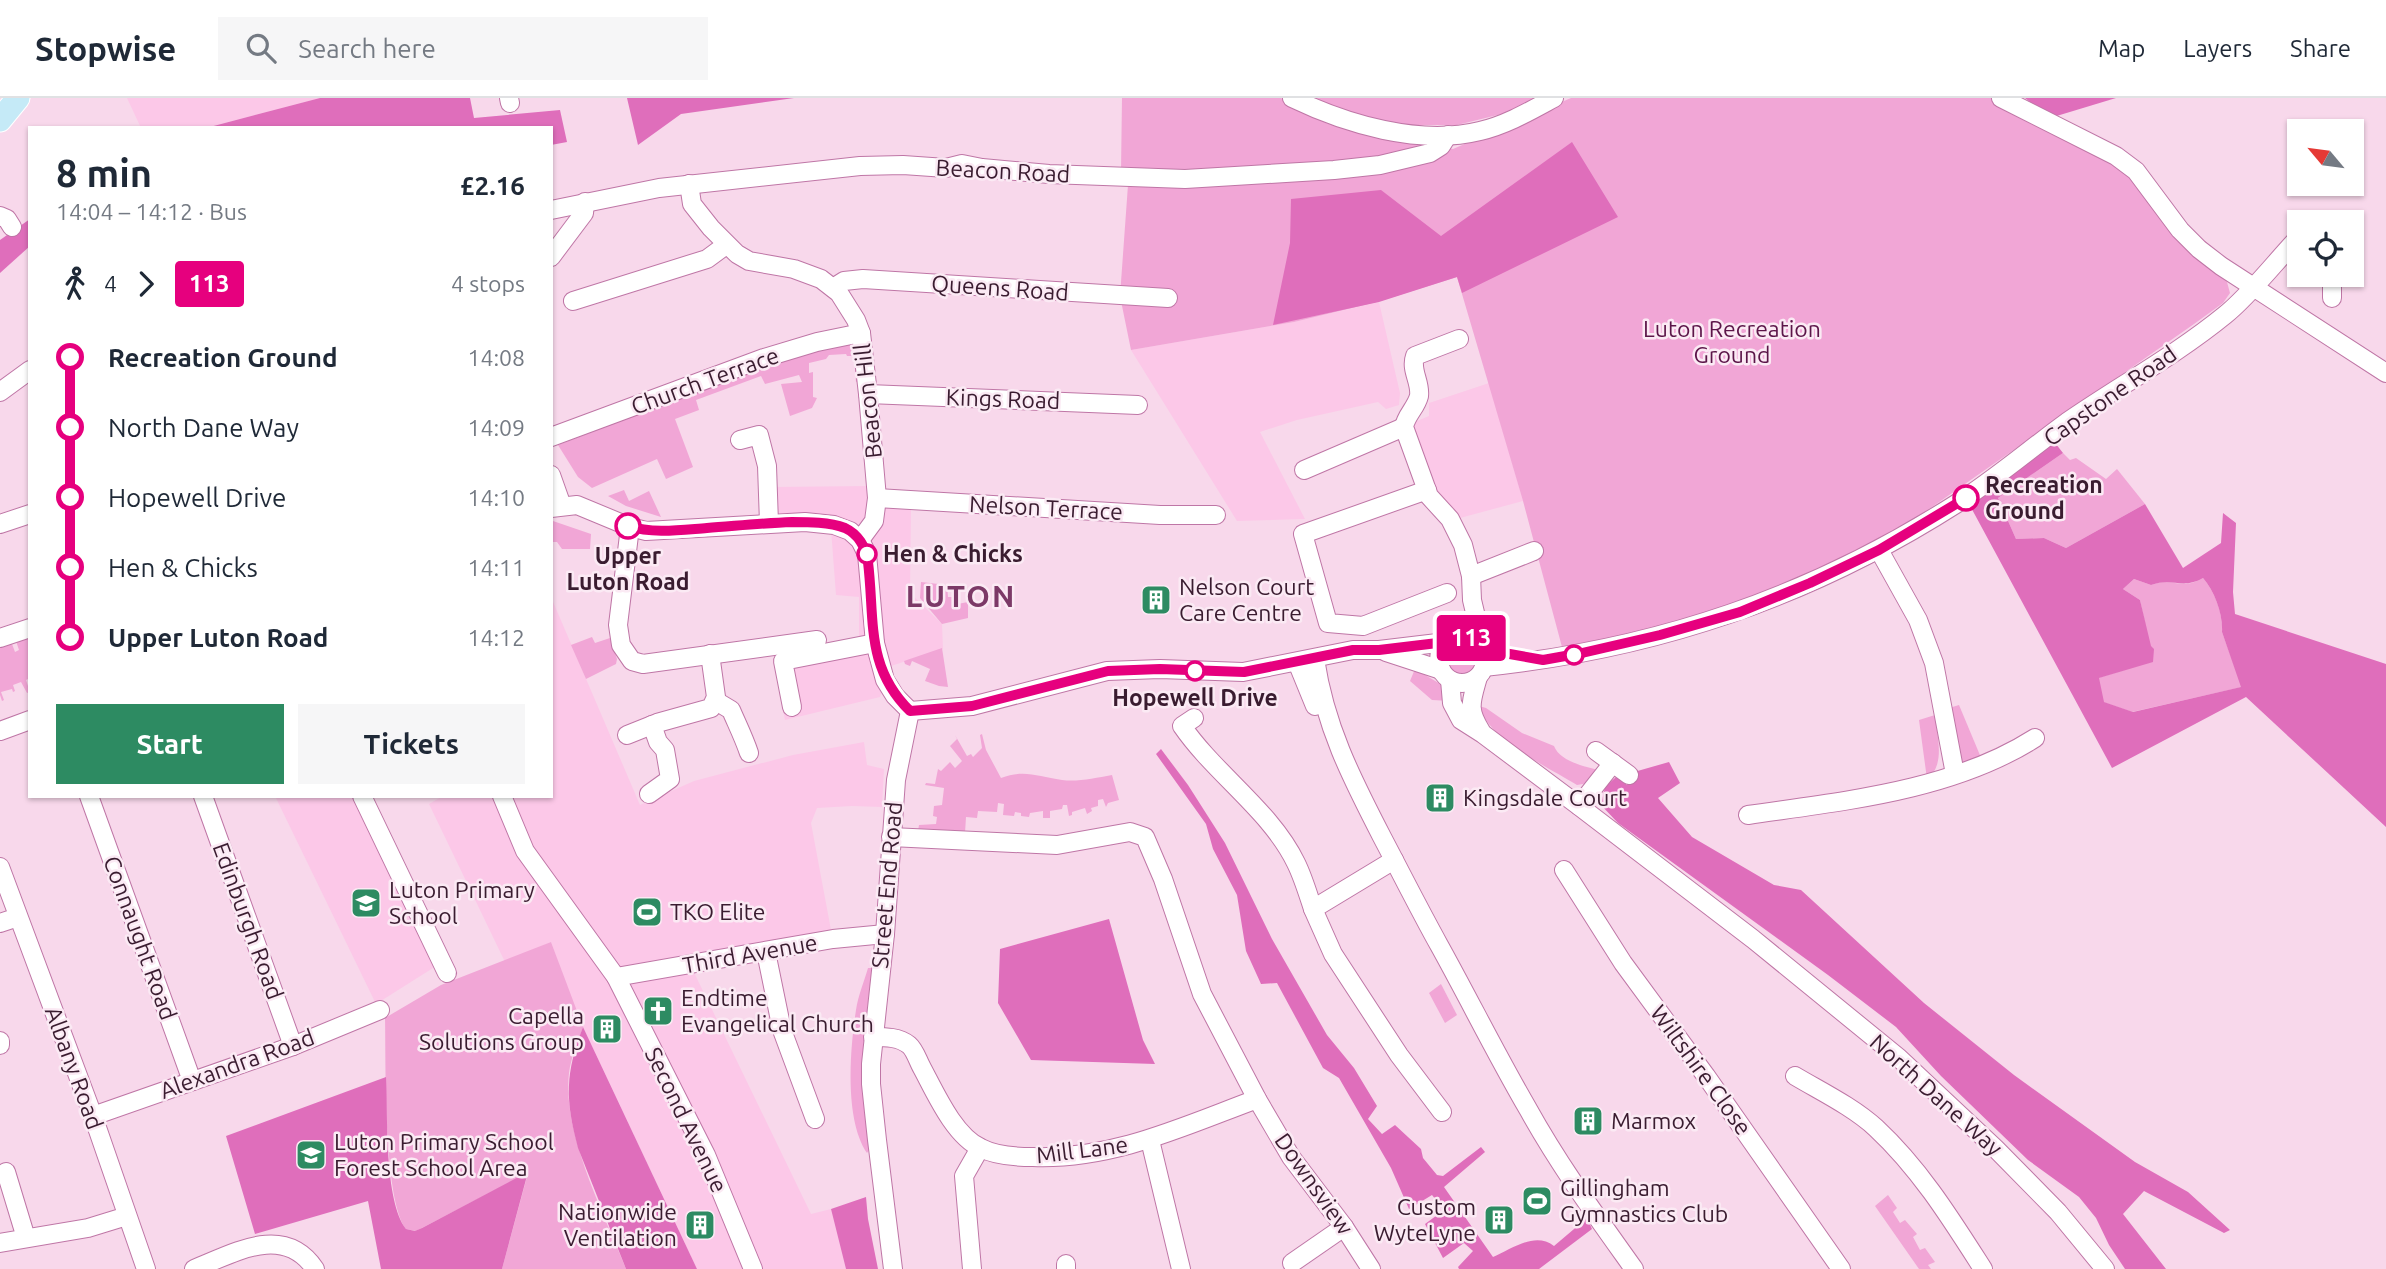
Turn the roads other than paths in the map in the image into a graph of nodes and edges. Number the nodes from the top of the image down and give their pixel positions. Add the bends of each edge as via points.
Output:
1 (18, 98) edge
2 (1292, 98) edge
3 (1554, 98) edge
4 (2001, 98) edge
5 (1, 117) edge
6 (1448, 135) junction
7 (688, 184) junction
8 (585, 202) junction
9 (553, 210) edge
10 (726, 245) junction
11 (2287, 250) edge
12 (553, 254) edge
13 (2252, 287) junction
14 (2332, 287) edge
15 (833, 288) junction
16 (1168, 298) dead end
17 (2332, 298) dead end
18 (573, 302) dead end
19 (861, 333) junction
20 (1459, 339) dead end
21 (28, 371) edge
22 (2386, 373) edge
23 (0, 392) edge
24 (868, 394) junction
25 (1138, 405) dead end
26 (1404, 427) junction
27 (553, 436) edge
28 (740, 440) dead end
29 (1304, 470) dead end
30 (553, 488) edge
31 (1427, 490) junction
32 (877, 498) junction
33 (556, 507) edge
34 (28, 515) edge
35 (1216, 515) dead end
36 (769, 523) junction
37 (0, 524) edge
38 (631, 527) junction
39 (860, 540) junction
40 (1879, 550) junction
41 (1534, 551) dead end
42 (1471, 576) junction
43 (1447, 593) dead end
44 (1472, 600) junction
45 (28, 629) edge
46 (0, 638) edge
47 (817, 640) dead end
48 (1450, 640) junction
49 (1478, 642) junction
50 (875, 643) junction
51 (1379, 650) junction
52 (710, 654) junction
53 (1315, 659) junction
54 (1543, 660) junction
55 (1297, 662) junction
56 (1481, 672) junction
57 (1445, 675) junction
58 (716, 701) junction
59 (792, 707) dead end
60 (910, 711) junction
61 (1194, 718) dead end
62 (28, 721) edge
63 (652, 725) junction
64 (0, 731) edge
65 (1332, 733) junction
66 (1483, 734) junction
67 (627, 735) dead end
68 (2035, 738) dead end
69 (1596, 751) dead end
70 (749, 753) dead end
71 (1613, 763) junction
72 (1955, 774) junction
73 (1629, 775) dead end
74 (649, 794) dead end
75 (90, 798) edge
76 (204, 798) edge
77 (363, 798) edge
78 (503, 798) edge
79 (1579, 806) junction
80 (1748, 815) dead end
81 (891, 837) junction
82 (1394, 860) junction
83 (0, 867) edge
84 (1564, 870) dead end
85 (1313, 909) junction
86 (18, 917) junction
87 (0, 923) edge
88 (885, 934) junction
89 (766, 951) junction
90 (447, 973) dead end
91 (616, 977) junction
92 (380, 1010) dead end
93 (873, 1037) junction
94 (293, 1045) junction
95 (1795, 1076) dead end
96 (192, 1081) junction
97 (1257, 1099) junction
98 (1440, 1102) dead end
99 (93, 1116) junction
100 (815, 1119) dead end
101 (1150, 1140) junction
102 (980, 1148) junction
103 (2, 1161) edge
104 (127, 1216) junction
105 (1344, 1227) junction
106 (26, 1238) junction
107 (0, 1242) edge
108 (1292, 1263) dead end
109 (146, 1269) edge
110 (194, 1269) edge
111 (315, 1269) edge
112 (753, 1269) edge
113 (893, 1269) edge
114 (972, 1269) edge
115 (1181, 1269) edge
116 (1371, 1269) edge
117 (1634, 1269) edge
118 (1841, 1269) edge
119 (1983, 1269) edge
120 (2105, 1269) edge

1 - 5 main road
2 - 6 street via 1367,126
3 - 6 street via 1494,127
4 - 13 street via 2116,156 2136,171 2199,249
6 - 7 street, Beacon Road via 1430,153 1334,170 1185,178 1049,174 962,164 947,168 880,165
7 - 8 street, Beacon Road
7 - 10 street, Beacon Hill via 692,204
8 - 9 street, Beacon Road
8 - 12 street via 584,213
10 - 15 street, Beacon Hill via 745,259 799,271
10 - 18 street via 707,259 612,279
11 - 13 street, Capstone Road
13 - 22 street
13 - 40 street, Capstone Road via 2227,314 2179,348 1957,504
14 - 17 street
15 - 16 street, Queens Road via 854,279
15 - 19 street, Beacon Hill
19 - 24 street, Beacon Hill
19 - 27 street, Church Terrace via 764,358
20 - 26 street via 1415,356 1419,394
21 - 23 street
24 - 25 street, Kings Road
24 - 32 street, Beacon Hill
26 - 29 street
26 - 31 street
28 - 36 street via 758,435 767,466
30 - 33 street
31 - 42 street via 1457,531
31 - 43 street via 1303,534 1328,623 1363,626
32 - 35 street, Nelson Terrace
32 - 39 street, Beacon Hill via 874,521
33 - 38 street via 577,505
34 - 37 street
36 - 38 street via 660,531
36 - 39 street via 834,525
38 - 52 street via 618,625 628,667
39 - 50 street via 867,556
40 - 54 street, Capstone Road via 1740,612
40 - 72 street via 1918,620 1934,663
41 - 42 street
42 - 44 street
44 - 48 street
44 - 49 street
45 - 46 street
47 - 52 street
48 - 49 street via 1469,637
48 - 51 street
48 - 57 street via 1439,655
49 - 54 street, Capstone Road via 1504,653
49 - 56 street via 1485,654
50 - 59 street via 783,661
50 - 60 street via 885,680
51 - 53 street via 1353,650
51 - 57 street
52 - 58 street
53 - 55 street
53 - 65 street
54 - 56 street, Capstone Road
55 - 60 street via 1244,672 1108,671 972,706
55 - 65 street via 1322,721
56 - 57 street via 1469,682 1459,683
56 - 66 street via 1471,715
57 - 66 street, North Dane Way via 1461,720
58 - 63 street via 707,711
58 - 70 street via 731,709
60 - 81 street, Street End Road via 896,775
61 - 85 street via 1182,726 1296,862
62 - 64 street
63 - 67 street
63 - 74 street via 665,750 670,779
65 - 82 street
66 - 79 street, North Dane Way
68 - 72 street via 2009,754
69 - 71 street
71 - 73 street
71 - 79 street
72 - 80 street via 1895,792
75 - 96 street, Connaught Road
76 - 94 street, Edinburgh Road
77 - 90 street
78 - 91 street, Second Avenue via 525,850
79 - 120 street, North Dane Way via 1899,1058 2058,1212
81 - 88 street, Street End Road
81 - 97 street, Downsview via 1056,845 1129,832 1142,835 1163,879 1202,994
82 - 85 street
82 - 117 street via 1528,1110
83 - 86 street, Albany Road
84 - 118 street, Wiltshire Close via 1623,964
85 - 98 street via 1332,954 1399,1055
86 - 87 street
86 - 99 street, Albany Road
88 - 89 street, Third Avenue
88 - 93 street, Street End Road
89 - 91 street, Third Avenue
89 - 100 street via 782,1030
91 - 112 street, Second Avenue via 706,1155
92 - 94 street, Alexandra Road
93 - 102 street, Mill Lane via 896,1038 911,1046 957,1128
93 - 113 street, Street End Road via 871,1084
94 - 96 street, Alexandra Road
95 - 119 street via 1874,1126 1943,1206
96 - 99 street, Alexandra Road
97 - 101 street, Mill Lane
97 - 105 street, Downsview via 1291,1157
99 - 104 street, Albany Road
101 - 102 street, Mill Lane via 1045,1158 1013,1157
101 - 115 street
102 - 114 street via 964,1176
103 - 106 street
104 - 106 street
104 - 109 street, Albany Road
105 - 108 street
105 - 116 street, Downsview
106 - 107 street
110 - 111 street via 237,1252 275,1244 299,1252

